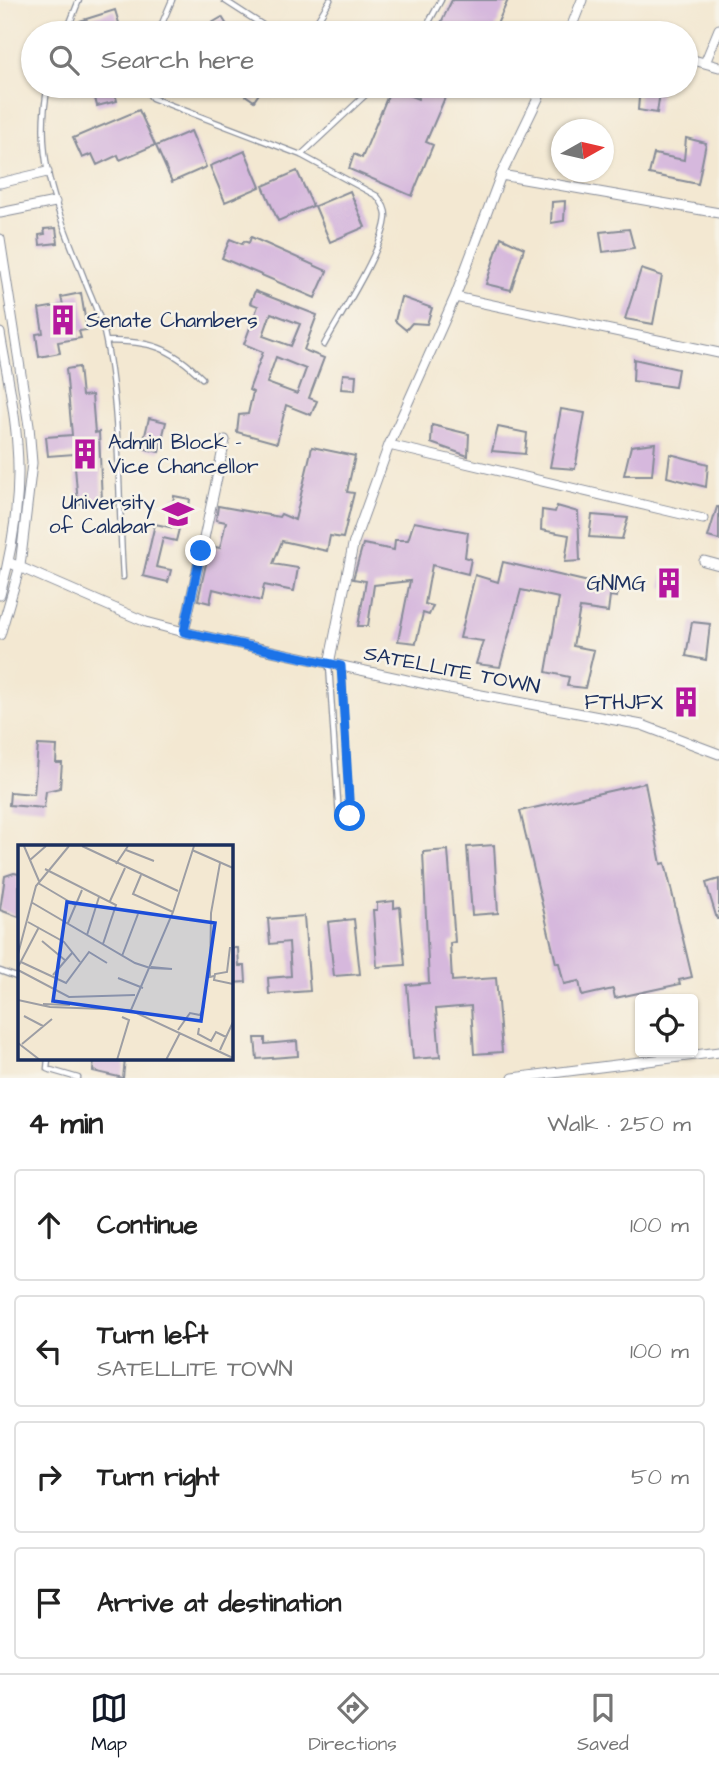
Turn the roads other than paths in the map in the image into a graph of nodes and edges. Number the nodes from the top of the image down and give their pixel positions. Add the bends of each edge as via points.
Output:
1 (79, 0) edge
2 (172, 0) edge
3 (224, 0) edge
4 (330, 0) edge
5 (441, 0) edge
6 (582, 0) edge
7 (71, 21) edge
8 (163, 21) edge
9 (256, 21) edge
10 (317, 21) edge
11 (430, 21) edge
12 (573, 21) edge
13 (719, 29) edge
14 (698, 61) edge
15 (705, 63) junction
16 (719, 67) edge
17 (45, 98) edge
18 (152, 98) edge
19 (362, 98) edge
20 (538, 98) edge
21 (301, 155) junction
22 (47, 172) junction
23 (501, 174) junction
24 (0, 183) edge
25 (55, 202) junction
26 (0, 213) edge
27 (719, 213) edge
28 (0, 239) edge
29 (455, 296) junction
30 (0, 333) edge
31 (106, 341) junction
32 (324, 345) dead end
33 (719, 353) edge
34 (202, 378) dead end
35 (225, 440) dead end
36 (389, 445) junction
37 (703, 519) dead end
38 (704, 561) dead end
39 (8, 562) junction
40 (719, 565) edge
41 (20, 566) junction
42 (123, 577) dead end
43 (0, 595) edge
44 (184, 632) junction
45 (0, 635) edge
46 (329, 664) junction
47 (341, 666) junction
48 (719, 754) edge
49 (0, 971) edge
50 (18, 978) edge
51 (719, 1052) edge
52 (48, 1060) edge
53 (78, 1078) edge
54 (513, 1078) edge

1 - 7 lane
2 - 8 lane
3 - 9 lane
4 - 10 lane
5 - 11 lane
6 - 12 street
13 - 15 street
14 - 15 street
15 - 16 street
17 - 22 lane via 42,146
18 - 21 lane
19 - 21 lane
20 - 23 street
21 - 32 lane via 377,196 385,208 378,244
22 - 24 street
22 - 25 lane
23 - 27 street
23 - 29 street
25 - 26 street
25 - 31 lane
28 - 41 street via 31,451 30,499
29 - 33 street
29 - 36 street
30 - 39 street via 17,445
31 - 34 lane via 141,341 169,350
31 - 42 lane
35 - 44 street
36 - 37 street
36 - 46 street via 353,545
38 - 40 street
39 - 41 street, SATELLITE TOWN
39 - 43 street
41 - 44 street, SATELLITE TOWN via 146,622
41 - 45 street
44 - 46 street, SATELLITE TOWN
46 - 47 street, SATELLITE TOWN
46 - 47 lane via 339,817 345,818 350,816
47 - 48 street, SATELLITE TOWN via 642,725
49 - 50 lane
51 - 54 street
52 - 53 lane via 47,1069 52,1072

